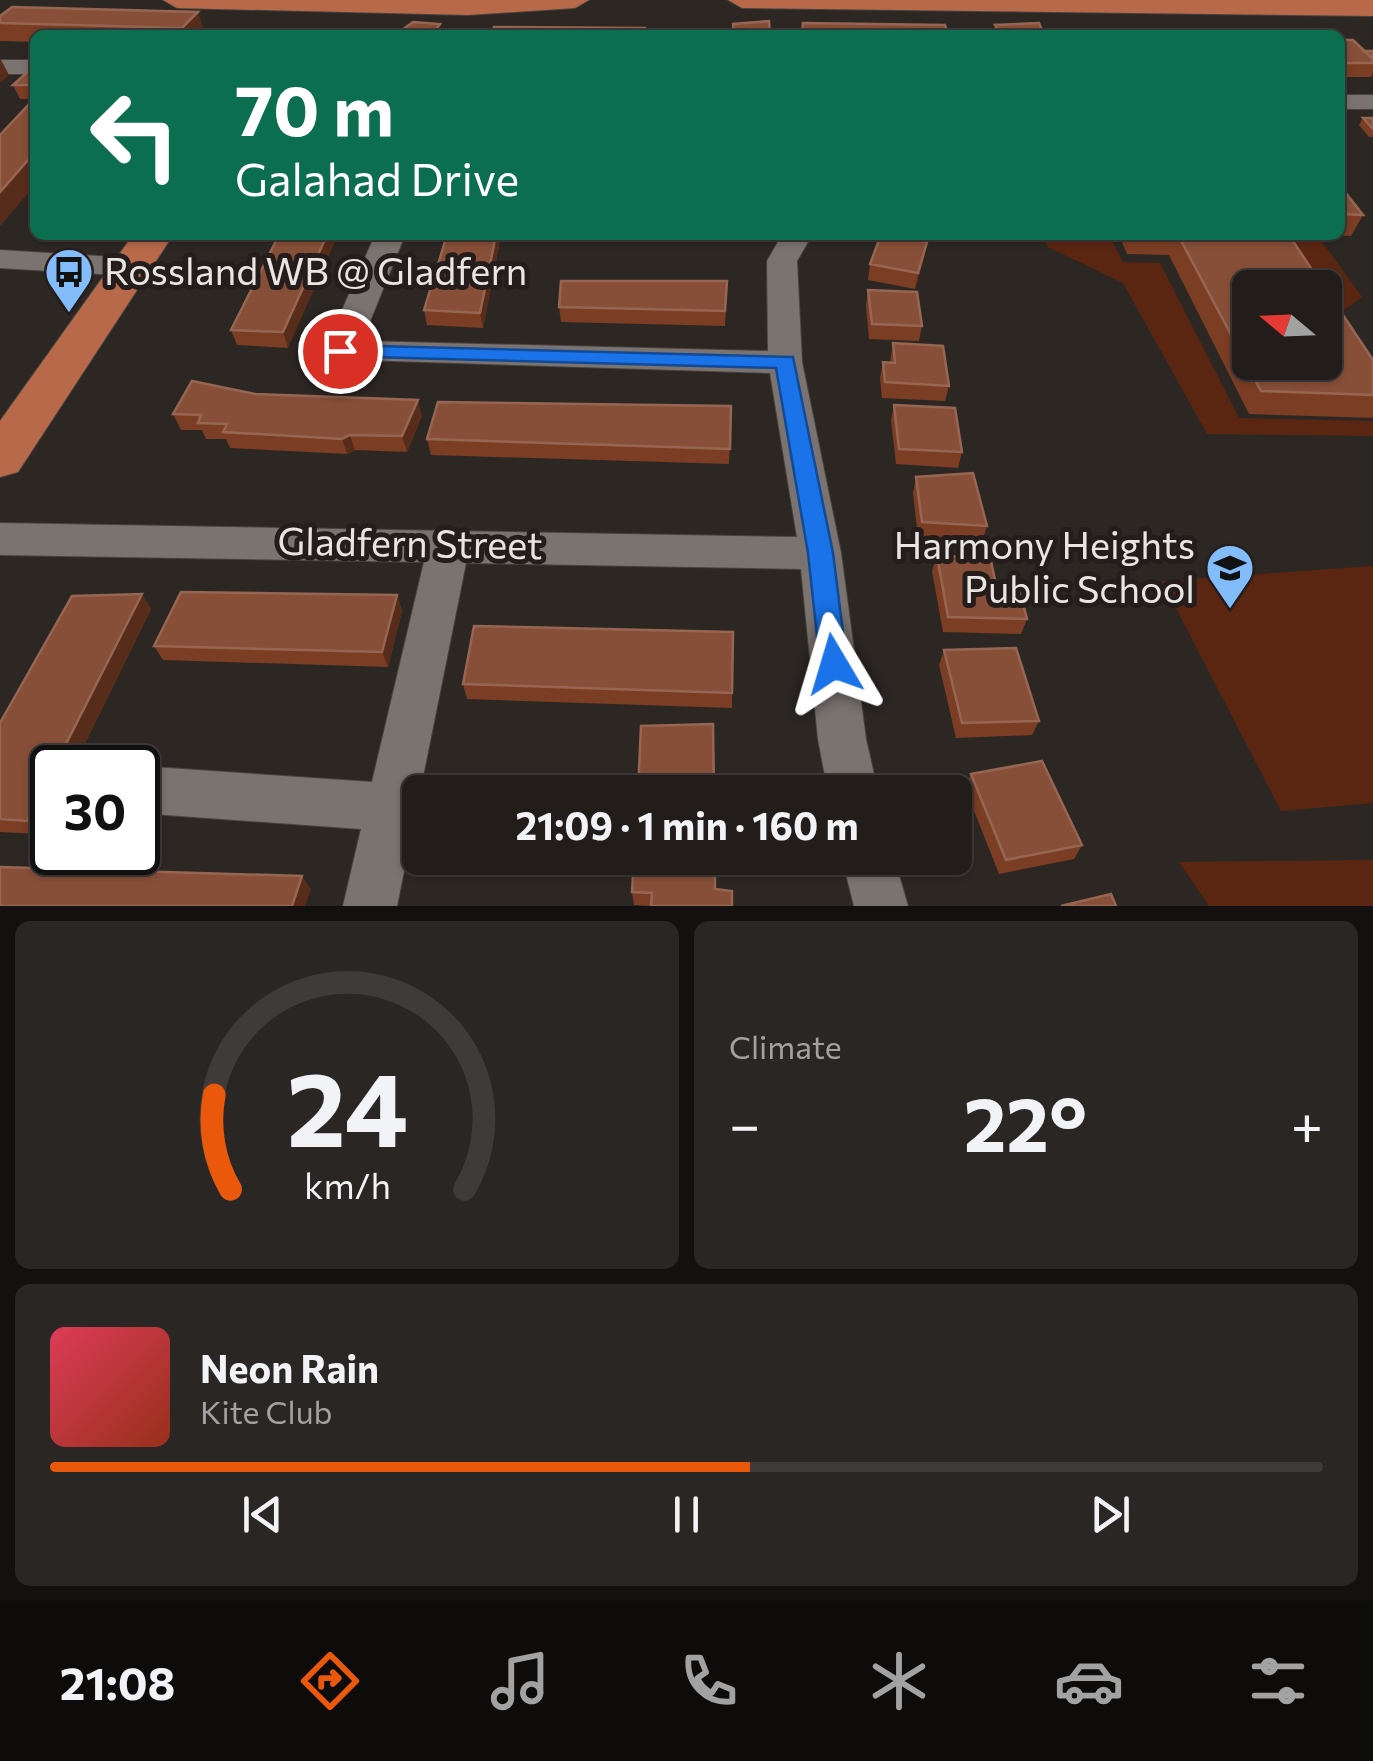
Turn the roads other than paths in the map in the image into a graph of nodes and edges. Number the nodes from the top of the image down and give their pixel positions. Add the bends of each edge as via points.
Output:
1 (177, 0) edge
2 (575, 0) edge
3 (742, 0) edge
4 (768, 0) edge
5 (318, 2) edge
6 (1373, 8) edge
7 (284, 30) edge
8 (310, 30) edge
9 (0, 66) edge
10 (30, 67) edge
11 (1345, 102) edge
12 (1373, 102) edge
13 (32, 240) edge
14 (388, 240) edge
15 (794, 240) edge
16 (142, 251) edge
17 (9, 259) edge
18 (785, 362) junction
19 (0, 459) edge
20 (0, 539) edge
21 (449, 544) junction
22 (820, 553) junction
23 (850, 775) edge
24 (160, 791) edge
25 (391, 807) junction
26 (873, 875) edge
27 (370, 906) edge
28 (881, 906) edge

1 - 5 main road
2 - 5 main road via 468,7
3 - 4 main road
4 - 6 main road
5 - 7 main road
5 - 8 main road
9 - 10 street
11 - 12 street
13 - 17 street
14 - 18 street via 340,351
15 - 18 street via 782,261
16 - 17 street
16 - 19 main road
18 - 22 street
20 - 21 street, Gladfern Street
21 - 22 street, Gladfern Street
21 - 25 street
22 - 23 street
24 - 25 street
25 - 27 street
26 - 28 street

